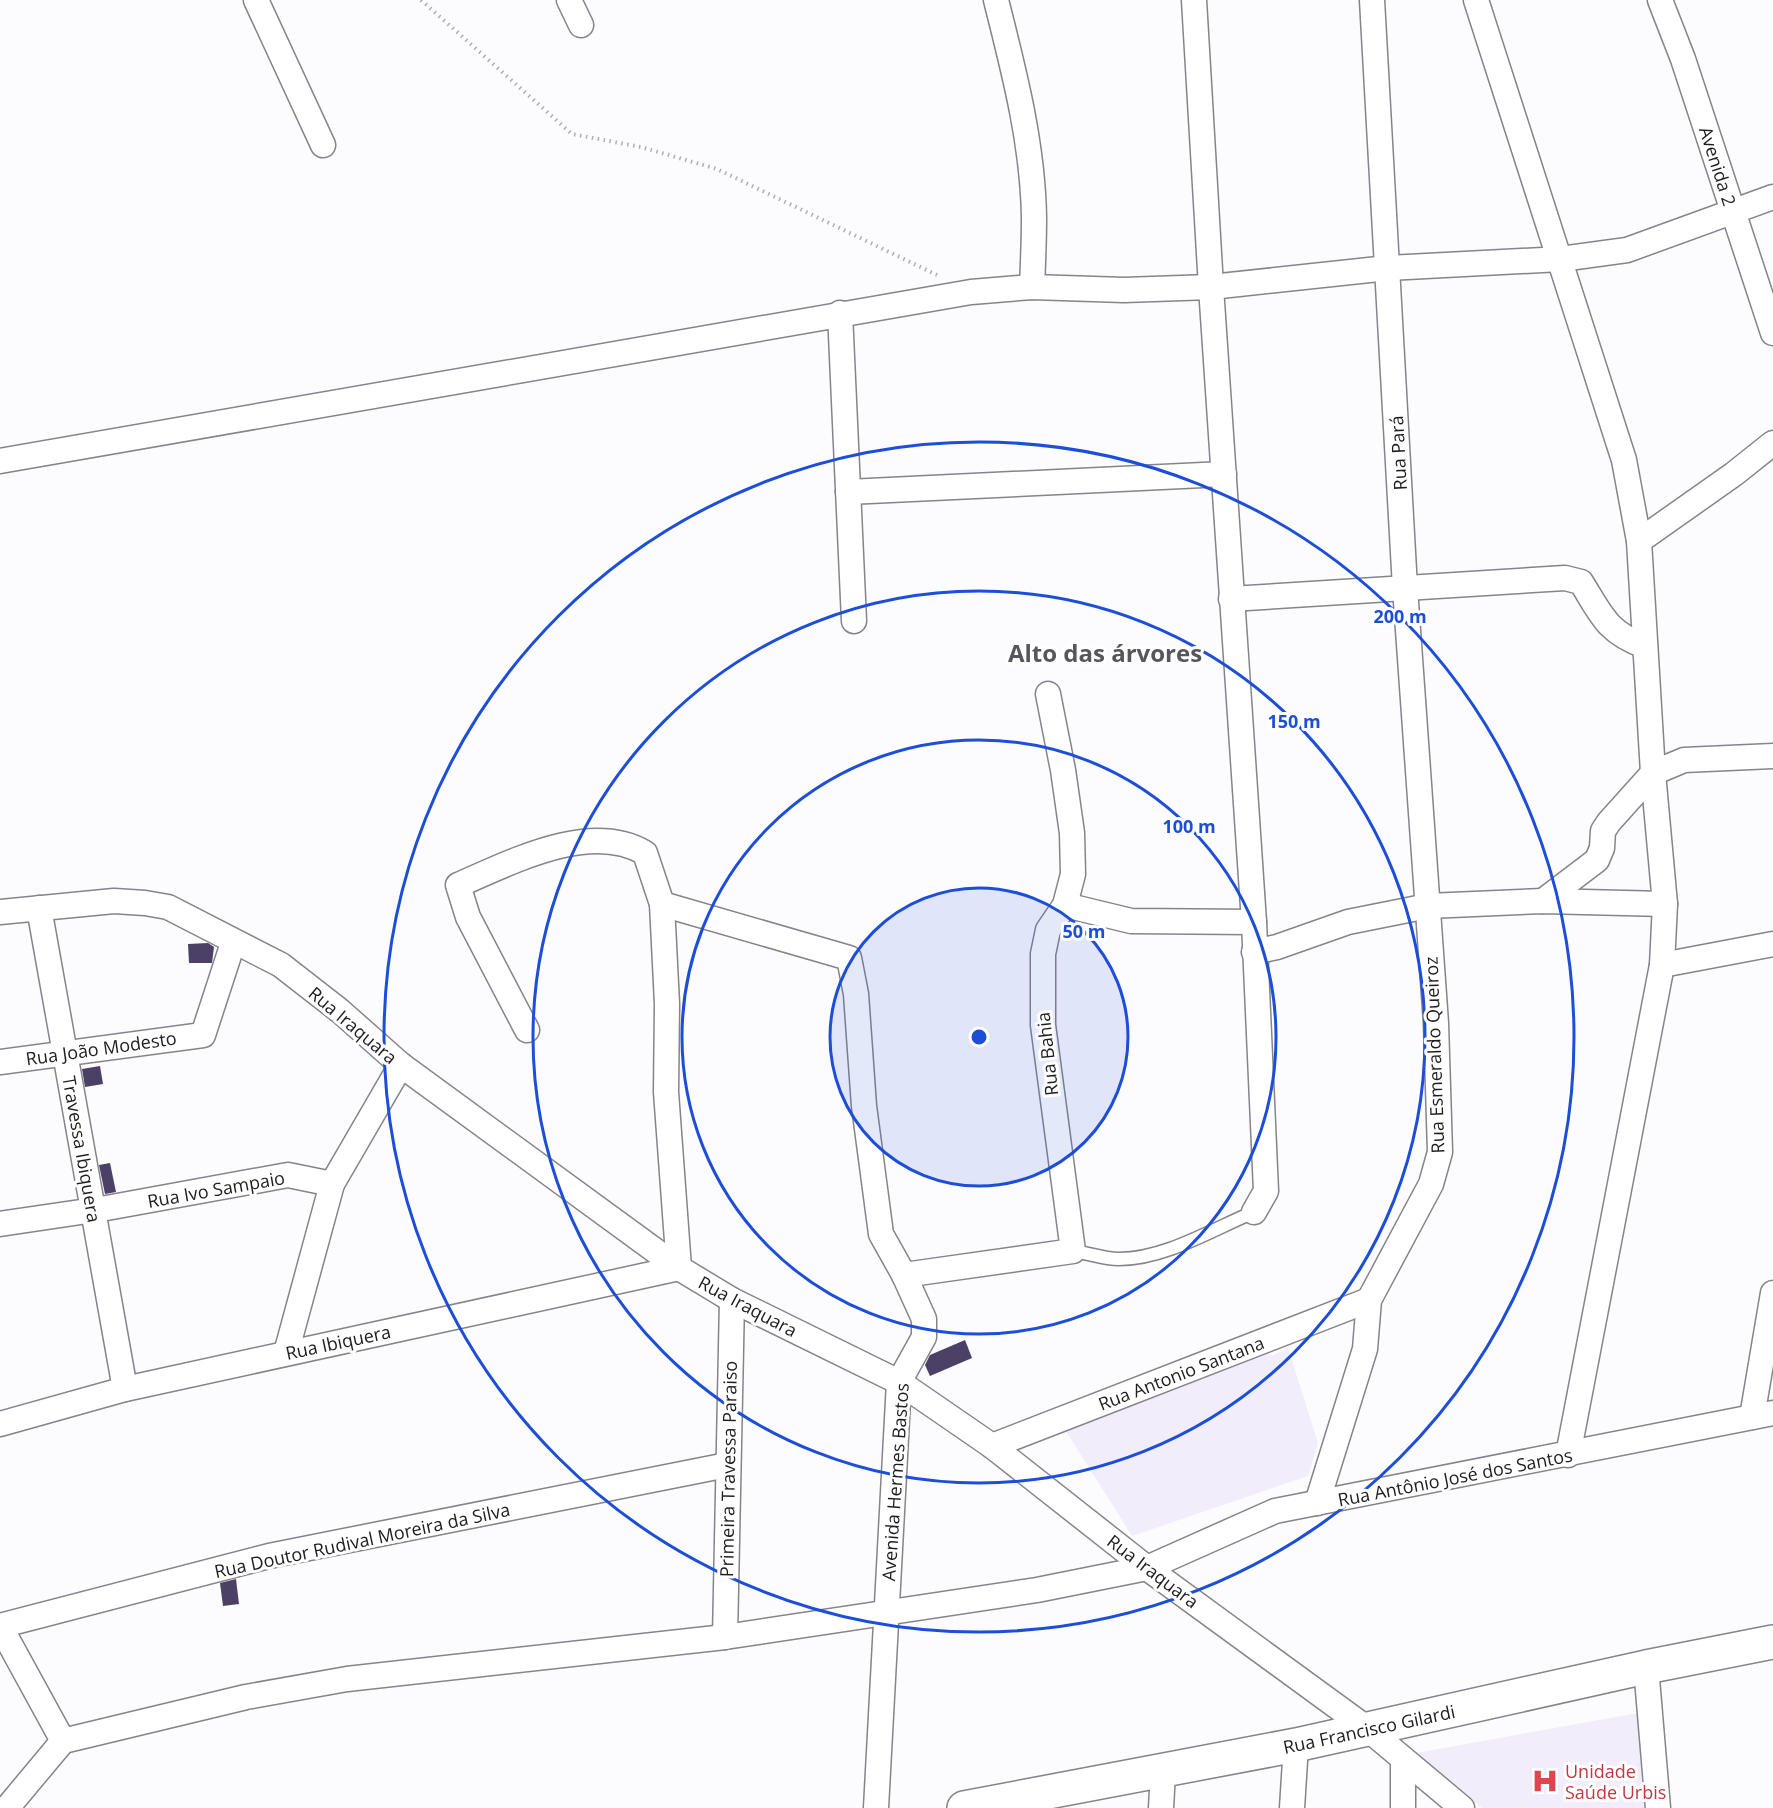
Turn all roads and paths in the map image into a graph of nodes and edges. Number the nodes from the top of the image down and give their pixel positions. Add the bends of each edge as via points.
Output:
1 (256, 0) edge
2 (421, 0) edge
3 (569, 0) edge
4 (996, 0) edge
5 (1194, 0) edge
6 (1372, 0) edge
7 (1476, 0) edge
8 (1660, 0) edge
9 (581, 25) dead end
10 (323, 145) dead end
11 (1773, 197) edge
12 (1733, 210) junction
13 (1561, 259) junction
14 (1388, 268) junction
15 (1032, 287) junction
16 (1210, 287) junction
17 (971, 292) junction
18 (840, 313) junction
19 (1773, 333) edge
20 (1773, 443) edge
21 (0, 461) edge
22 (1224, 474) junction
23 (848, 492) junction
24 (1639, 541) junction
25 (1405, 588) junction
26 (1231, 599) junction
27 (854, 621) dead end
28 (1646, 646) junction
29 (1048, 694) dead end
30 (1773, 756) edge
31 (1653, 773) junction
32 (1543, 901) junction
33 (662, 904) junction
34 (1665, 904) junction
35 (1065, 905) junction
36 (1428, 906) junction
37 (39, 908) junction
38 (0, 912) edge
39 (1254, 922) junction
40 (233, 943) junction
41 (1773, 944) edge
42 (1254, 951) junction
43 (1662, 965) junction
44 (527, 1030) dead end
45 (65, 1053) junction
46 (0, 1062) edge
47 (401, 1065) junction
48 (332, 1184) junction
49 (93, 1211) junction
50 (1254, 1212) joint
51 (0, 1224) edge
52 (1073, 1251) junction
53 (679, 1268) junction
54 (904, 1275) junction
55 (1773, 1293) edge
56 (732, 1300) junction
57 (1369, 1300) junction
58 (286, 1353) junction
59 (898, 1382) junction
60 (125, 1389) junction
61 (1763, 1415) edge
62 (0, 1424) edge
63 (992, 1446) junction
64 (1568, 1455) junction
65 (727, 1465) junction
66 (1317, 1503) junction
67 (1146, 1568) junction
68 (887, 1615) junction
69 (0, 1626) edge
70 (725, 1637) junction
71 (1773, 1642) edge
72 (1646, 1667) junction
73 (1369, 1730) junction
74 (63, 1741) junction
75 (1296, 1745) junction
76 (1403, 1759) junction
77 (1163, 1772) junction
78 (1026, 1803) edge
79 (7, 1808) edge
80 (876, 1808) edge
81 (963, 1808) edge
82 (1161, 1808) edge
83 (1292, 1808) edge
84 (1403, 1808) edge
85 (1462, 1808) edge
86 (1658, 1808) edge

1 - 10 street
2 - 17 path via 572,134 641,147 717,169
3 - 9 street
4 - 15 street via 1017,84 1028,156 1034,216
5 - 16 street
6 - 14 street, Rua Pará
7 - 13 street
8 - 12 street, Avenida 2
11 - 12 street
12 - 13 street via 1627,250
12 - 19 street, Avenida 2
13 - 14 street
13 - 24 street via 1624,459
14 - 16 street
14 - 25 street, Rua Pará
15 - 16 street via 1124,291
15 - 17 street
16 - 22 street
17 - 18 street
18 - 21 street
18 - 23 street
20 - 24 street
22 - 23 street
22 - 26 street
23 - 27 street
24 - 28 street
25 - 26 street
25 - 28 street via 1565,579 1581,582 1612,630
25 - 36 street, Rua Pará
26 - 39 street
28 - 31 street
29 - 35 street, Rua Bahia via 1072,833 1073,874
30 - 31 street via 1684,760
31 - 32 street via 1603,831 1597,860
31 - 34 street
32 - 34 street
32 - 36 street
33 - 44 street via 645,853 630,844 580,842 533,852 458,885 468,917
33 - 53 street via 666,1092
33 - 54 street, Avenida Hermes Bastos via 849,957 881,1234
34 - 43 street
35 - 39 street via 1131,921
35 - 52 street, Rua Bahia via 1048,930 1041,986
36 - 42 street via 1348,922
36 - 57 street, Rua Esmeraldo Queiroz via 1440,1152 1431,1184
37 - 38 street, Rua Iraquara
37 - 40 street, Rua Iraquara via 114,901 145,903 168,908
37 - 45 street, Travessa Ibiquera
39 - 42 street
40 - 45 street, Rua João Modesto via 203,1035
40 - 47 street, Rua Iraquara via 281,965
41 - 43 street
42 - 50 street via 1266,1191
43 - 64 street
45 - 46 street, Rua João Modesto
45 - 49 street, Travessa Ibiquera
47 - 48 street
47 - 53 street, Rua Iraquara
48 - 49 street, Rua Ivo Sampaio via 288,1175
48 - 58 street
49 - 51 street, Rua Ivo Sampaio
49 - 60 street, Travessa Ibiquera
50 - 52 lane via 1164,1250 1133,1258
52 - 54 street
53 - 56 street, Rua Iraquara
53 - 58 street, Rua Ibiquera
54 - 59 street, Avenida Hermes Bastos via 924,1319 924,1337
55 - 61 street
56 - 59 street, Rua Iraquara
56 - 65 street, Primeira Travessa Paraiso
57 - 63 street, Rua Antonio Santana
57 - 66 street, Rua Esmeraldo Queiroz via 1365,1349
58 - 60 street, Rua Ibiquera
59 - 63 street, Rua Iraquara
59 - 68 street, Avenida Hermes Bastos
60 - 62 street, Rua Ibiquera
61 - 64 street, Rua Antônio José dos Santos
63 - 67 street, Rua Iraquara
64 - 66 street, Rua Antônio José dos Santos
65 - 69 street, Rua Doutor Rudival Moreira da Silva via 269,1556
65 - 70 street, Primeira Travessa Paraiso
66 - 67 street, Rua Antônio José dos Santos via 1275,1511
67 - 68 street, Rua Antônio José dos Santos
67 - 73 street, Rua Iraquara
68 - 70 street, Rua Antônio José dos Santos
68 - 80 street, Avenida Hermes Bastos
69 - 74 street
70 - 74 street, Rua Antônio José dos Santos via 347,1679 246,1697
71 - 72 street, Rua Francisco Gilardi
72 - 73 street, Rua Francisco Gilardi
72 - 86 street
73 - 75 street, Rua Francisco Gilardi
73 - 76 street, Rua Iraquara
74 - 79 street
75 - 77 street, Rua Francisco Gilardi
75 - 83 street
76 - 84 street
76 - 85 street, Rua Iraquara
77 - 78 street, Rua Francisco Gilardi
77 - 82 street
78 - 81 street, Rua Francisco Gilardi

